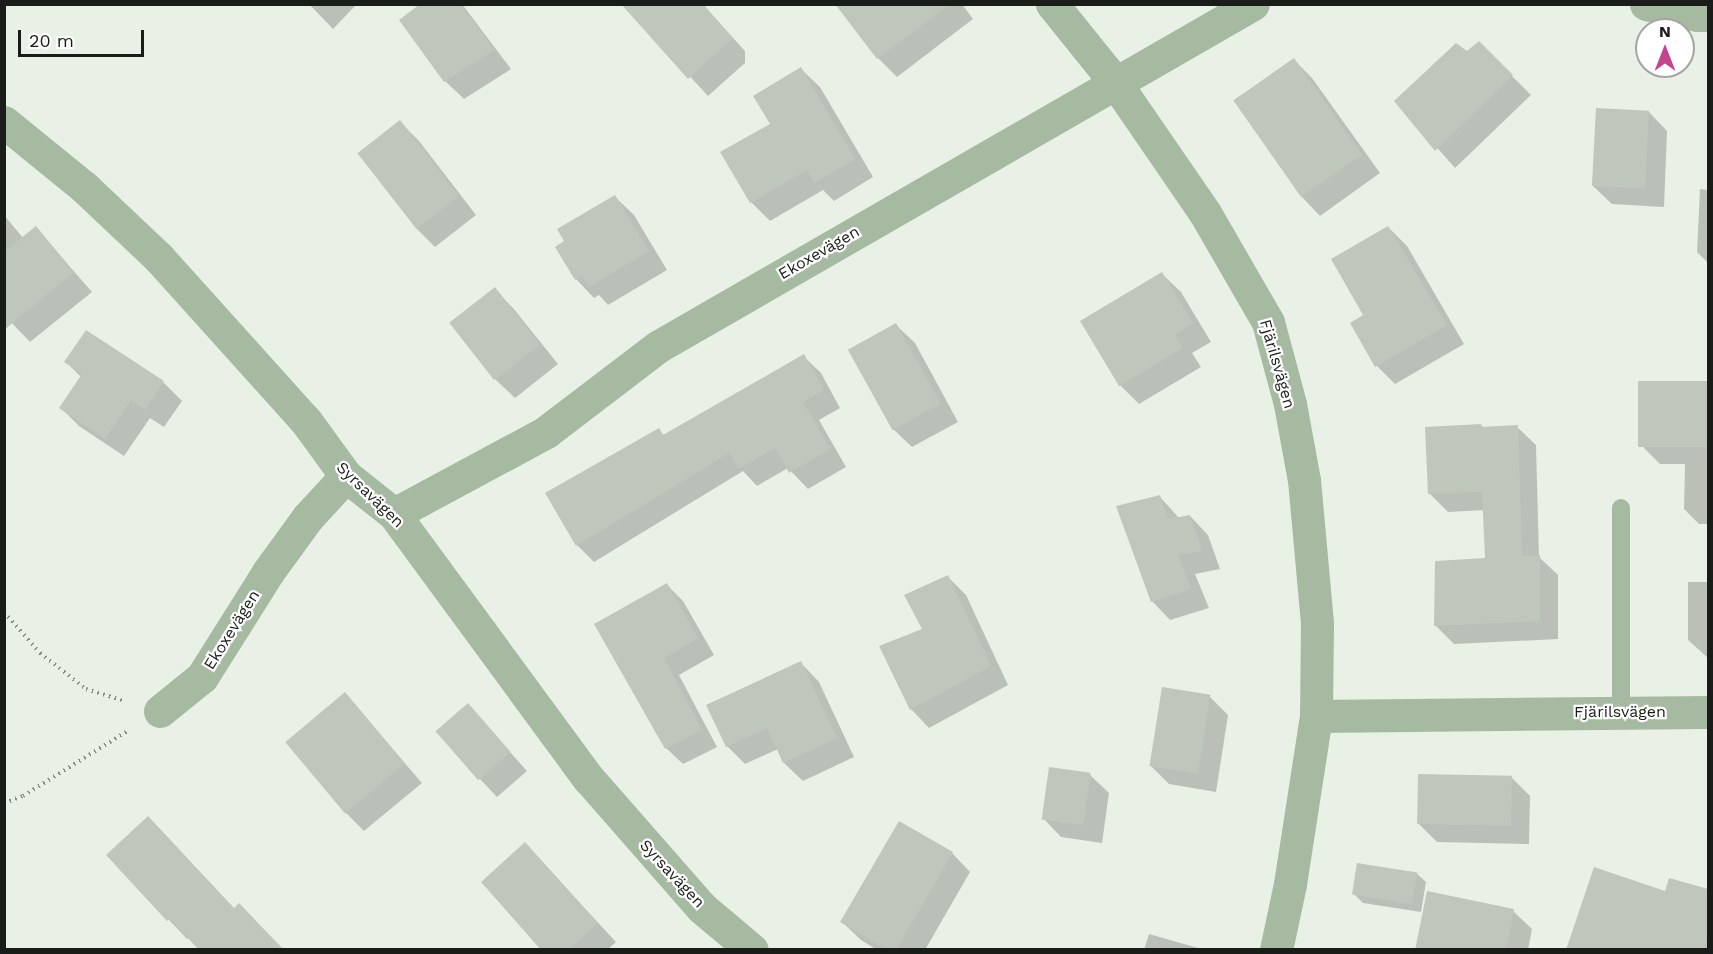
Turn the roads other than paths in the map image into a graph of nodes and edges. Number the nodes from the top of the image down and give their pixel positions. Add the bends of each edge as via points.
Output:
1 (1052, 4) edge
2 (1253, 4) edge
3 (1646, 4) edge
4 (1708, 15) edge
5 (1115, 82) junction
6 (4, 122) edge
7 (346, 476) junction
8 (1621, 508) dead end
9 (394, 514) junction
10 (160, 711) road end
11 (1621, 712) junction
12 (1708, 712) edge
13 (1316, 716) junction
14 (752, 950) edge
15 (1276, 950) edge

1 - 5 street, Fjärilsvägen
2 - 5 street, Ekoxevägen
3 - 4 street
5 - 9 street, Ekoxevägen via 659,346 546,432
5 - 13 street, Fjärilsvägen via 1205,213 1268,322 1290,404 1304,480 1317,623
6 - 7 street, Syrsavägen via 84,187 159,258 306,421
7 - 9 street, Syrsavägen
7 - 10 street, Ekoxevägen via 308,517 268,572 202,677
8 - 11 lane
9 - 14 street, Syrsavägen via 596,787 702,908
11 - 12 street, Fjärilsvägen
11 - 13 street, Fjärilsvägen
13 - 15 street, Fjärilsvägen

